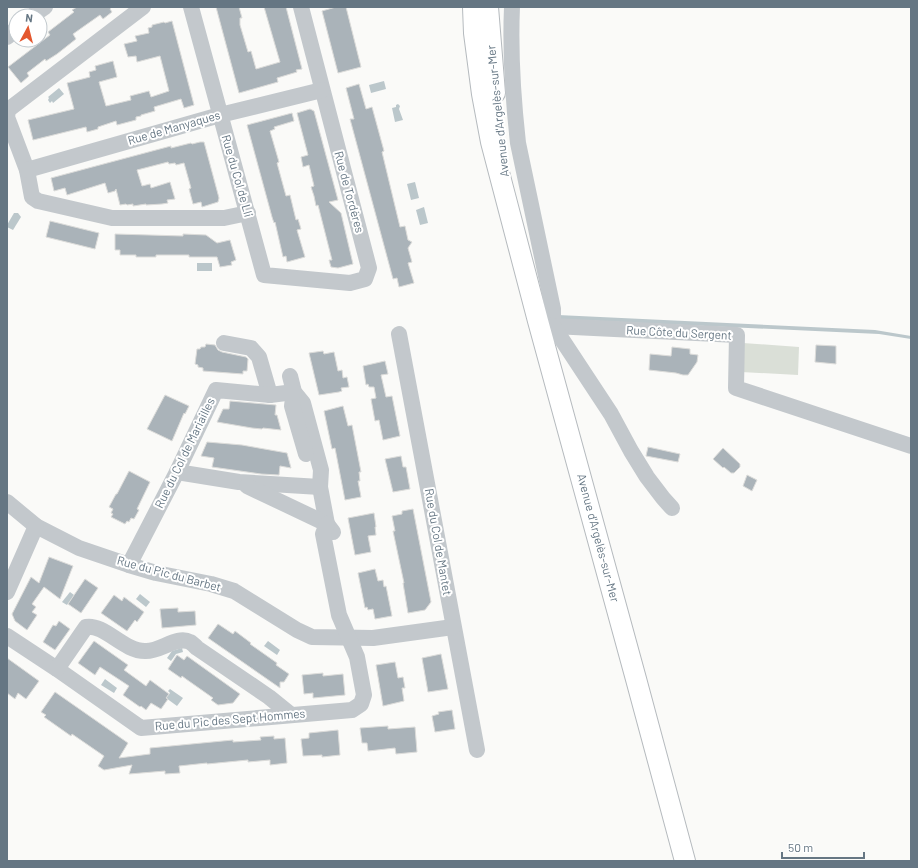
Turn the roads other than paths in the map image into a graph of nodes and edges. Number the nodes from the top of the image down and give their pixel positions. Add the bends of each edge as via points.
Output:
1 (143, 7) edge
2 (191, 7) edge
3 (301, 7) edge
4 (473, 7) edge
5 (488, 7) edge
6 (512, 7) edge
7 (322, 90) junction
8 (220, 116) junction
9 (27, 170) junction
10 (248, 213) junction
11 (510, 214) junction
12 (264, 275) joint
13 (546, 325) junction
14 (399, 334) dead end
15 (224, 343) dead end
16 (290, 376) dead end
17 (294, 392) junction
18 (270, 395) junction
19 (911, 446) edge
20 (177, 472) junction
21 (239, 482) junction
22 (320, 487) junction
23 (7, 502) edge
24 (672, 508) dead end
25 (327, 524) junction
26 (36, 526) junction
27 (129, 565) junction
28 (7, 592) edge
29 (454, 626) junction
30 (7, 636) edge
31 (348, 638) junction
32 (57, 669) junction
33 (290, 714) junction
34 (476, 750) dead end
35 (685, 861) edge

1 - 9 street via 8,110 7,118
2 - 8 street, Rue du Col de Lli
3 - 7 street, Rue de Tordères
4 - 11 main road, Avenue d'Argelès-sur-Mer via 474,33 491,142
5 - 11 main road, Avenue d'Argelès-sur-Mer via 497,115
6 - 13 street via 515,121 553,309
7 - 8 street, Rue de Manyaques
7 - 12 street, Rue de Tordères via 368,268 365,279 350,283
8 - 9 street, Rue de Manyaques
8 - 10 street, Rue du Col de Lli
9 - 10 street via 32,196 38,201 112,218 224,218
10 - 12 street, Rue du Col de Lli
11 - 13 main road, Avenue d'Argelès-sur-Mer
13 - 19 street, Rue Côte du Sergent via 737,335 736,388
13 - 24 street via 611,414 647,477
13 - 35 main road, Avenue d'Argelès-sur-Mer
14 - 29 street, Rue du Col de Mantet
15 - 18 street via 251,348 259,357
16 - 17 street
17 - 18 street, Rue du Col de Mariailles
17 - 22 street via 303,403 321,470
18 - 20 street, Rue du Col de Mariailles via 216,390
20 - 21 street
20 - 27 street, Rue du Col de Mariailles
21 - 22 street
21 - 25 street
22 - 25 street
23 - 26 street, Rue du Pic du Barbet
25 - 31 street via 333,532 349,613
26 - 27 street, Rue du Pic du Barbet via 79,548
26 - 28 street
27 - 31 street, Rue du Pic du Barbet via 234,591 312,637
29 - 31 street, Rue du Pic du Barbet via 373,638
29 - 34 street, Rue du Col de Mantet
30 - 32 street, Rue du Pic des Sept Hommes
31 - 33 street, Rue du Pic des Sept Hommes via 357,657 360,672 364,694 361,704 352,710
32 - 33 street, Rue du Pic des Sept Hommes via 141,728
32 - 33 street via 86,627 100,629 126,646 145,651 160,649 176,640 189,641

